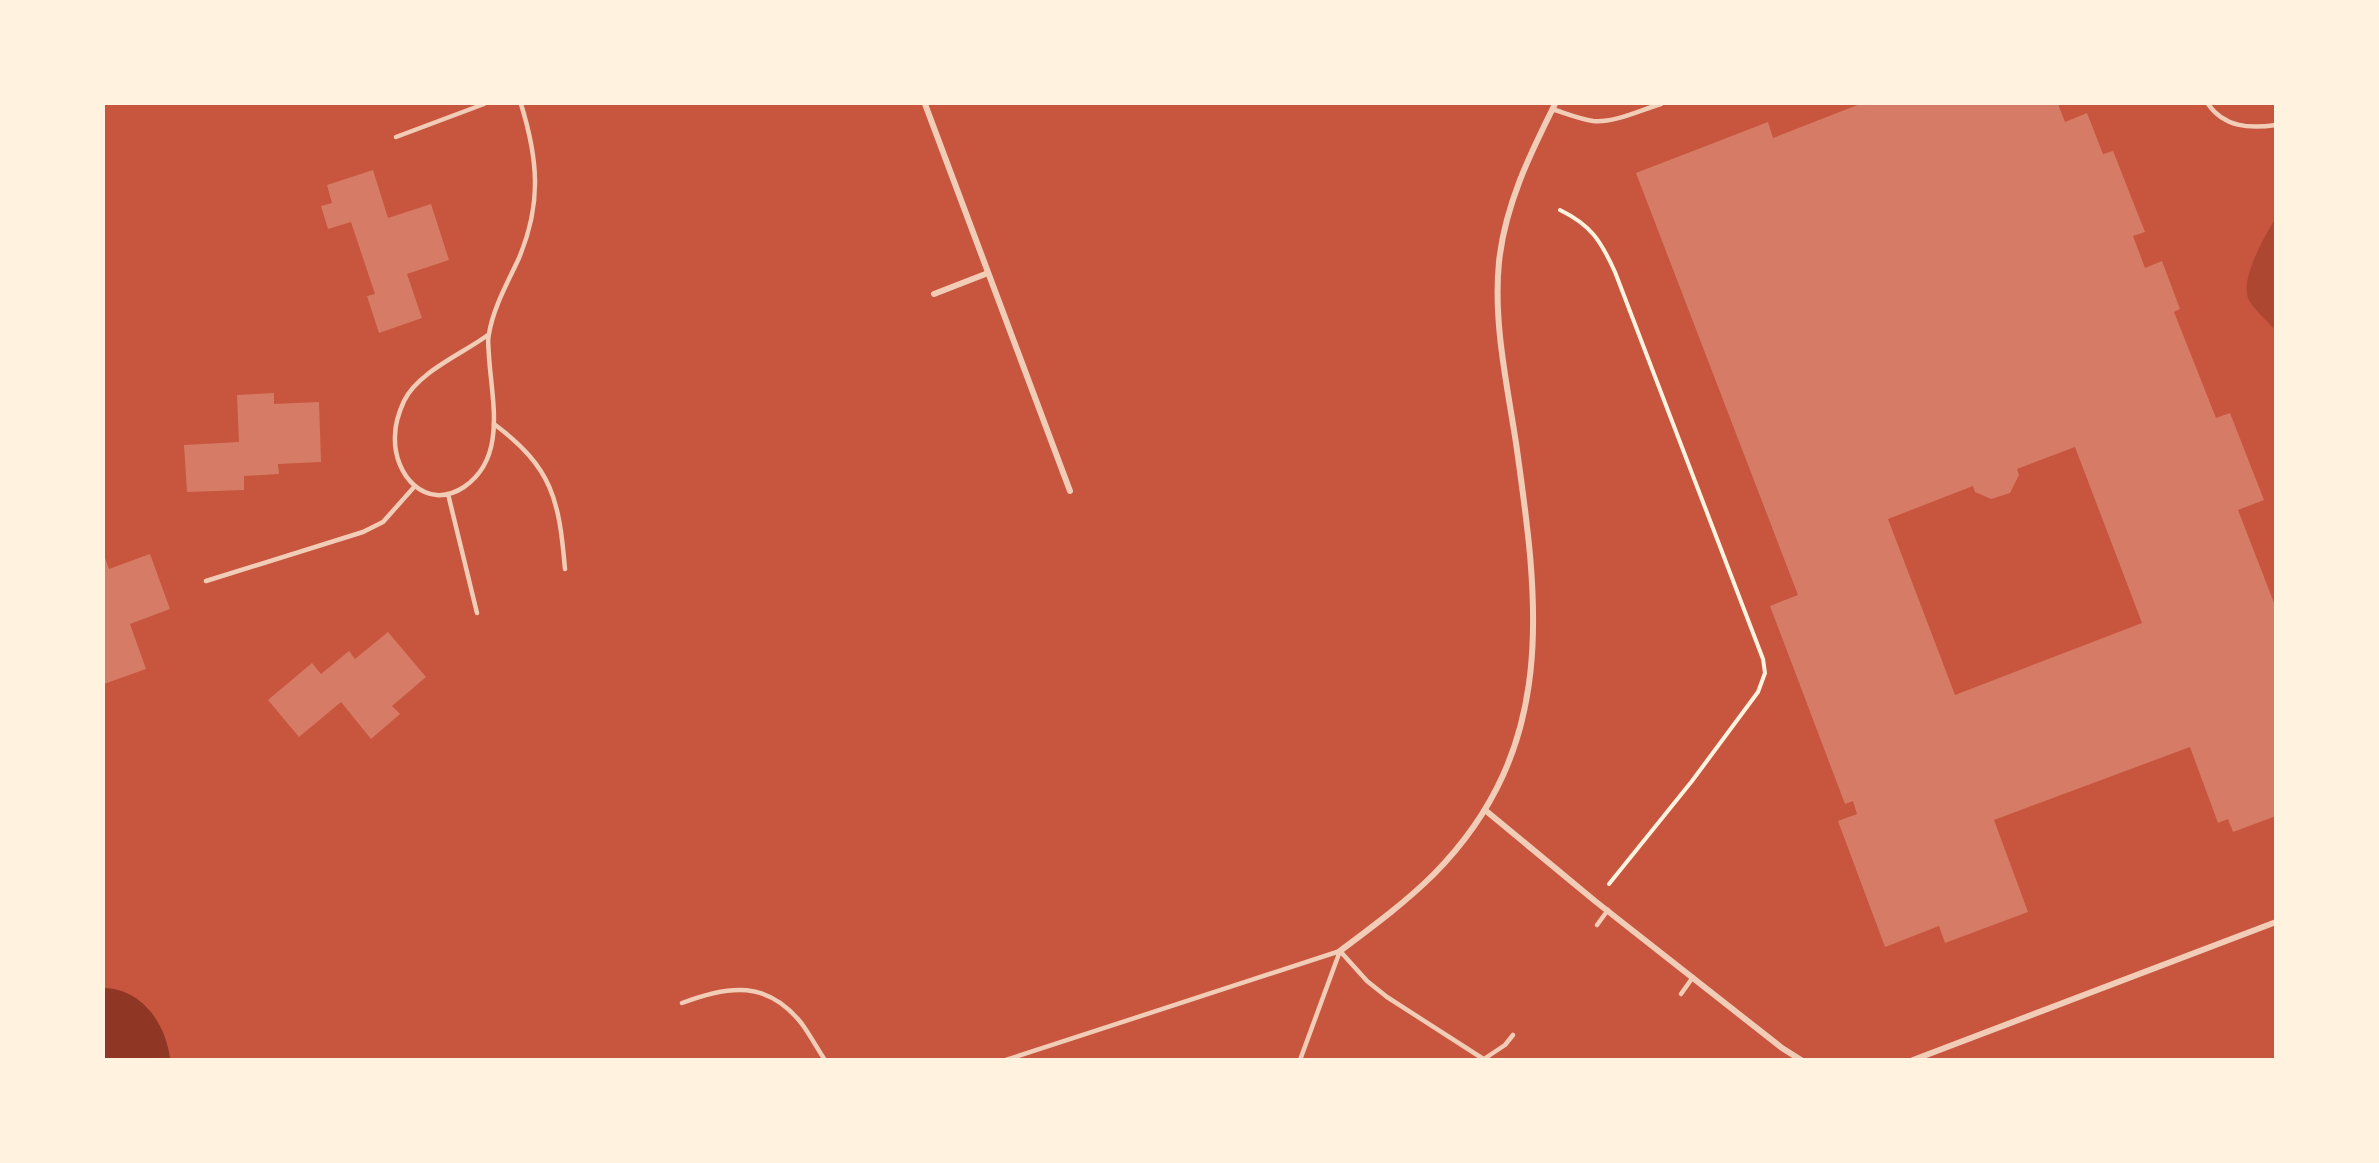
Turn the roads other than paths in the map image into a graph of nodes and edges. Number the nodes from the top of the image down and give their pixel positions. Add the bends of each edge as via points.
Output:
1 (484, 104) edge
2 (521, 104) edge
3 (924, 104) edge
4 (1661, 104) edge
5 (2208, 104) edge
6 (1553, 106) edge
7 (2276, 125) edge
8 (396, 137) dead end
9 (988, 273) junction
10 (934, 294) dead end
11 (488, 335) junction
12 (494, 424) junction
13 (415, 486) junction
14 (1070, 491) dead end
15 (448, 494) junction
16 (565, 569) dead end
17 (206, 581) dead end
18 (477, 613) dead end
19 (1485, 810) junction
20 (1608, 910) junction
21 (2276, 922) edge
22 (1597, 925) dead end
23 (1340, 951) junction
24 (1694, 977) junction
25 (1681, 994) dead end
26 (682, 1003) dead end
27 (1513, 1035) dead end
28 (825, 1059) edge
29 (1006, 1059) edge
30 (1300, 1059) edge
31 (1485, 1059) edge
32 (1801, 1059) edge
33 (1913, 1059) edge

1 - 8 lane
2 - 11 lane via 536,162 536,190 531,223
3 - 9 street
4 - 6 lane via 1614,119 1593,121
5 - 7 lane via 2232,124
6 - 19 street via 1511,203 1499,263 1500,337 1533,578 1534,628 1533,666 1524,717 1507,766
9 - 10 street
9 - 14 street
11 - 12 lane
11 - 13 lane via 419,380 404,400 394,437 396,453
12 - 15 lane via 492,447 478,476
12 - 16 lane via 516,440 550,486
13 - 15 lane via 428,495
13 - 17 lane via 383,522 363,532
15 - 18 lane
19 - 20 street
19 - 23 street via 1434,874
20 - 22 lane
20 - 24 street
21 - 33 street
23 - 29 lane
23 - 30 lane
23 - 31 lane via 1387,997
24 - 25 lane
24 - 32 street
26 - 28 lane via 725,990 744,988 760,992 783,1005 801,1023
27 - 31 lane

